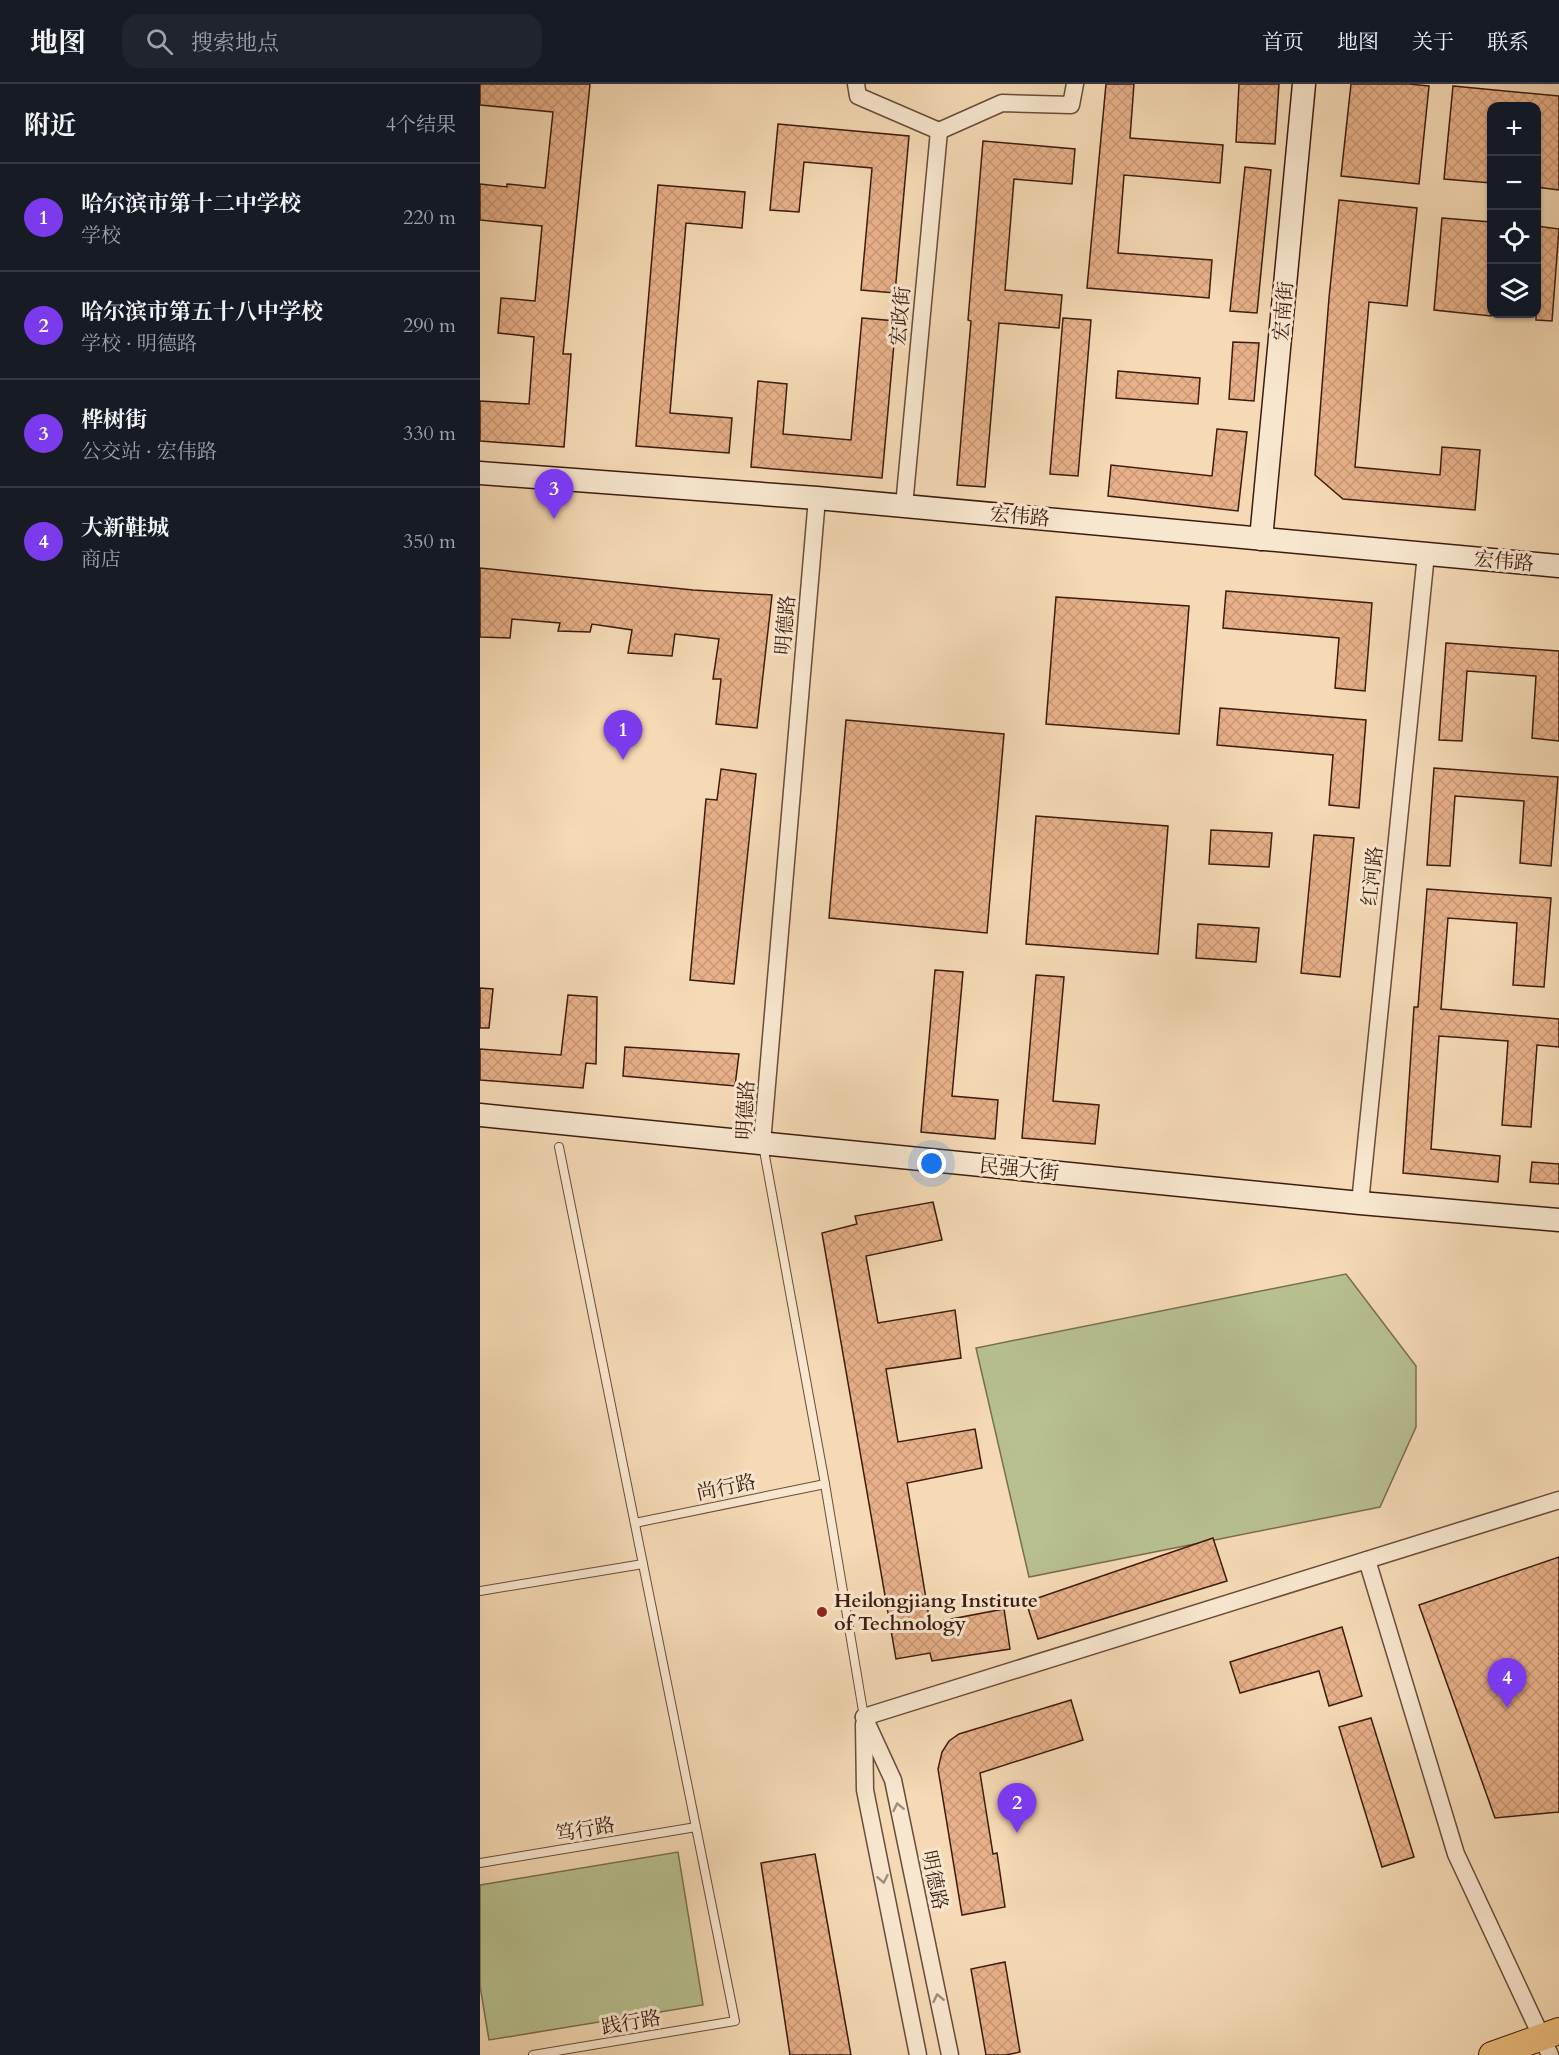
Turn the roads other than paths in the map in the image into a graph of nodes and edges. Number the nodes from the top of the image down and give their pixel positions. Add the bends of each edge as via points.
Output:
1 (856, 84) edge
2 (1074, 84) edge
3 (1304, 84) edge
4 (939, 131) junction
5 (480, 473) edge
6 (817, 498) junction
7 (904, 506) junction
8 (1262, 539) junction
9 (1426, 554) junction
10 (1559, 566) edge
11 (480, 1115) edge
12 (762, 1143) junction
13 (559, 1147) dead end
14 (1360, 1203) junction
15 (1559, 1220) edge
16 (825, 1484) junction
17 (1559, 1500) edge
18 (635, 1523) junction
19 (1366, 1560) junction
20 (643, 1564) junction
21 (480, 1591) edge
22 (864, 1718) junction
23 (696, 1827) junction
24 (480, 1863) edge
25 (1550, 2041) edge
26 (533, 2055) edge
27 (918, 2055) edge
28 (950, 2055) edge
29 (1492, 2055) edge

1 - 4 street via 858,96
2 - 4 street via 1071,105 1002,103
3 - 8 street, 宏南街
4 - 7 street, 宏政街
5 - 6 street, 宏伟路
6 - 7 street, 宏伟路
6 - 12 street, 明德路
7 - 8 street, 宏伟路
8 - 9 street, 宏伟路
9 - 10 street, 宏伟路
9 - 14 street, 红河路
11 - 12 street, 民强大街
12 - 14 street, 民强大街
12 - 16 lane, 明德路
13 - 18 lane
14 - 15 street, 民强大街
16 - 18 lane, 尚行路
16 - 22 lane, 明德路
17 - 19 street
18 - 20 lane
19 - 22 street
19 - 25 street via 1456,1854
20 - 21 lane
20 - 23 lane
22 -> 27 street, 明德路 via 865,1790
28 -> 22 street, 明德路 via 893,1780
23 - 24 lane, 笃行路
23 - 26 lane, 践行路 via 735,2021
25 - 29 main road

